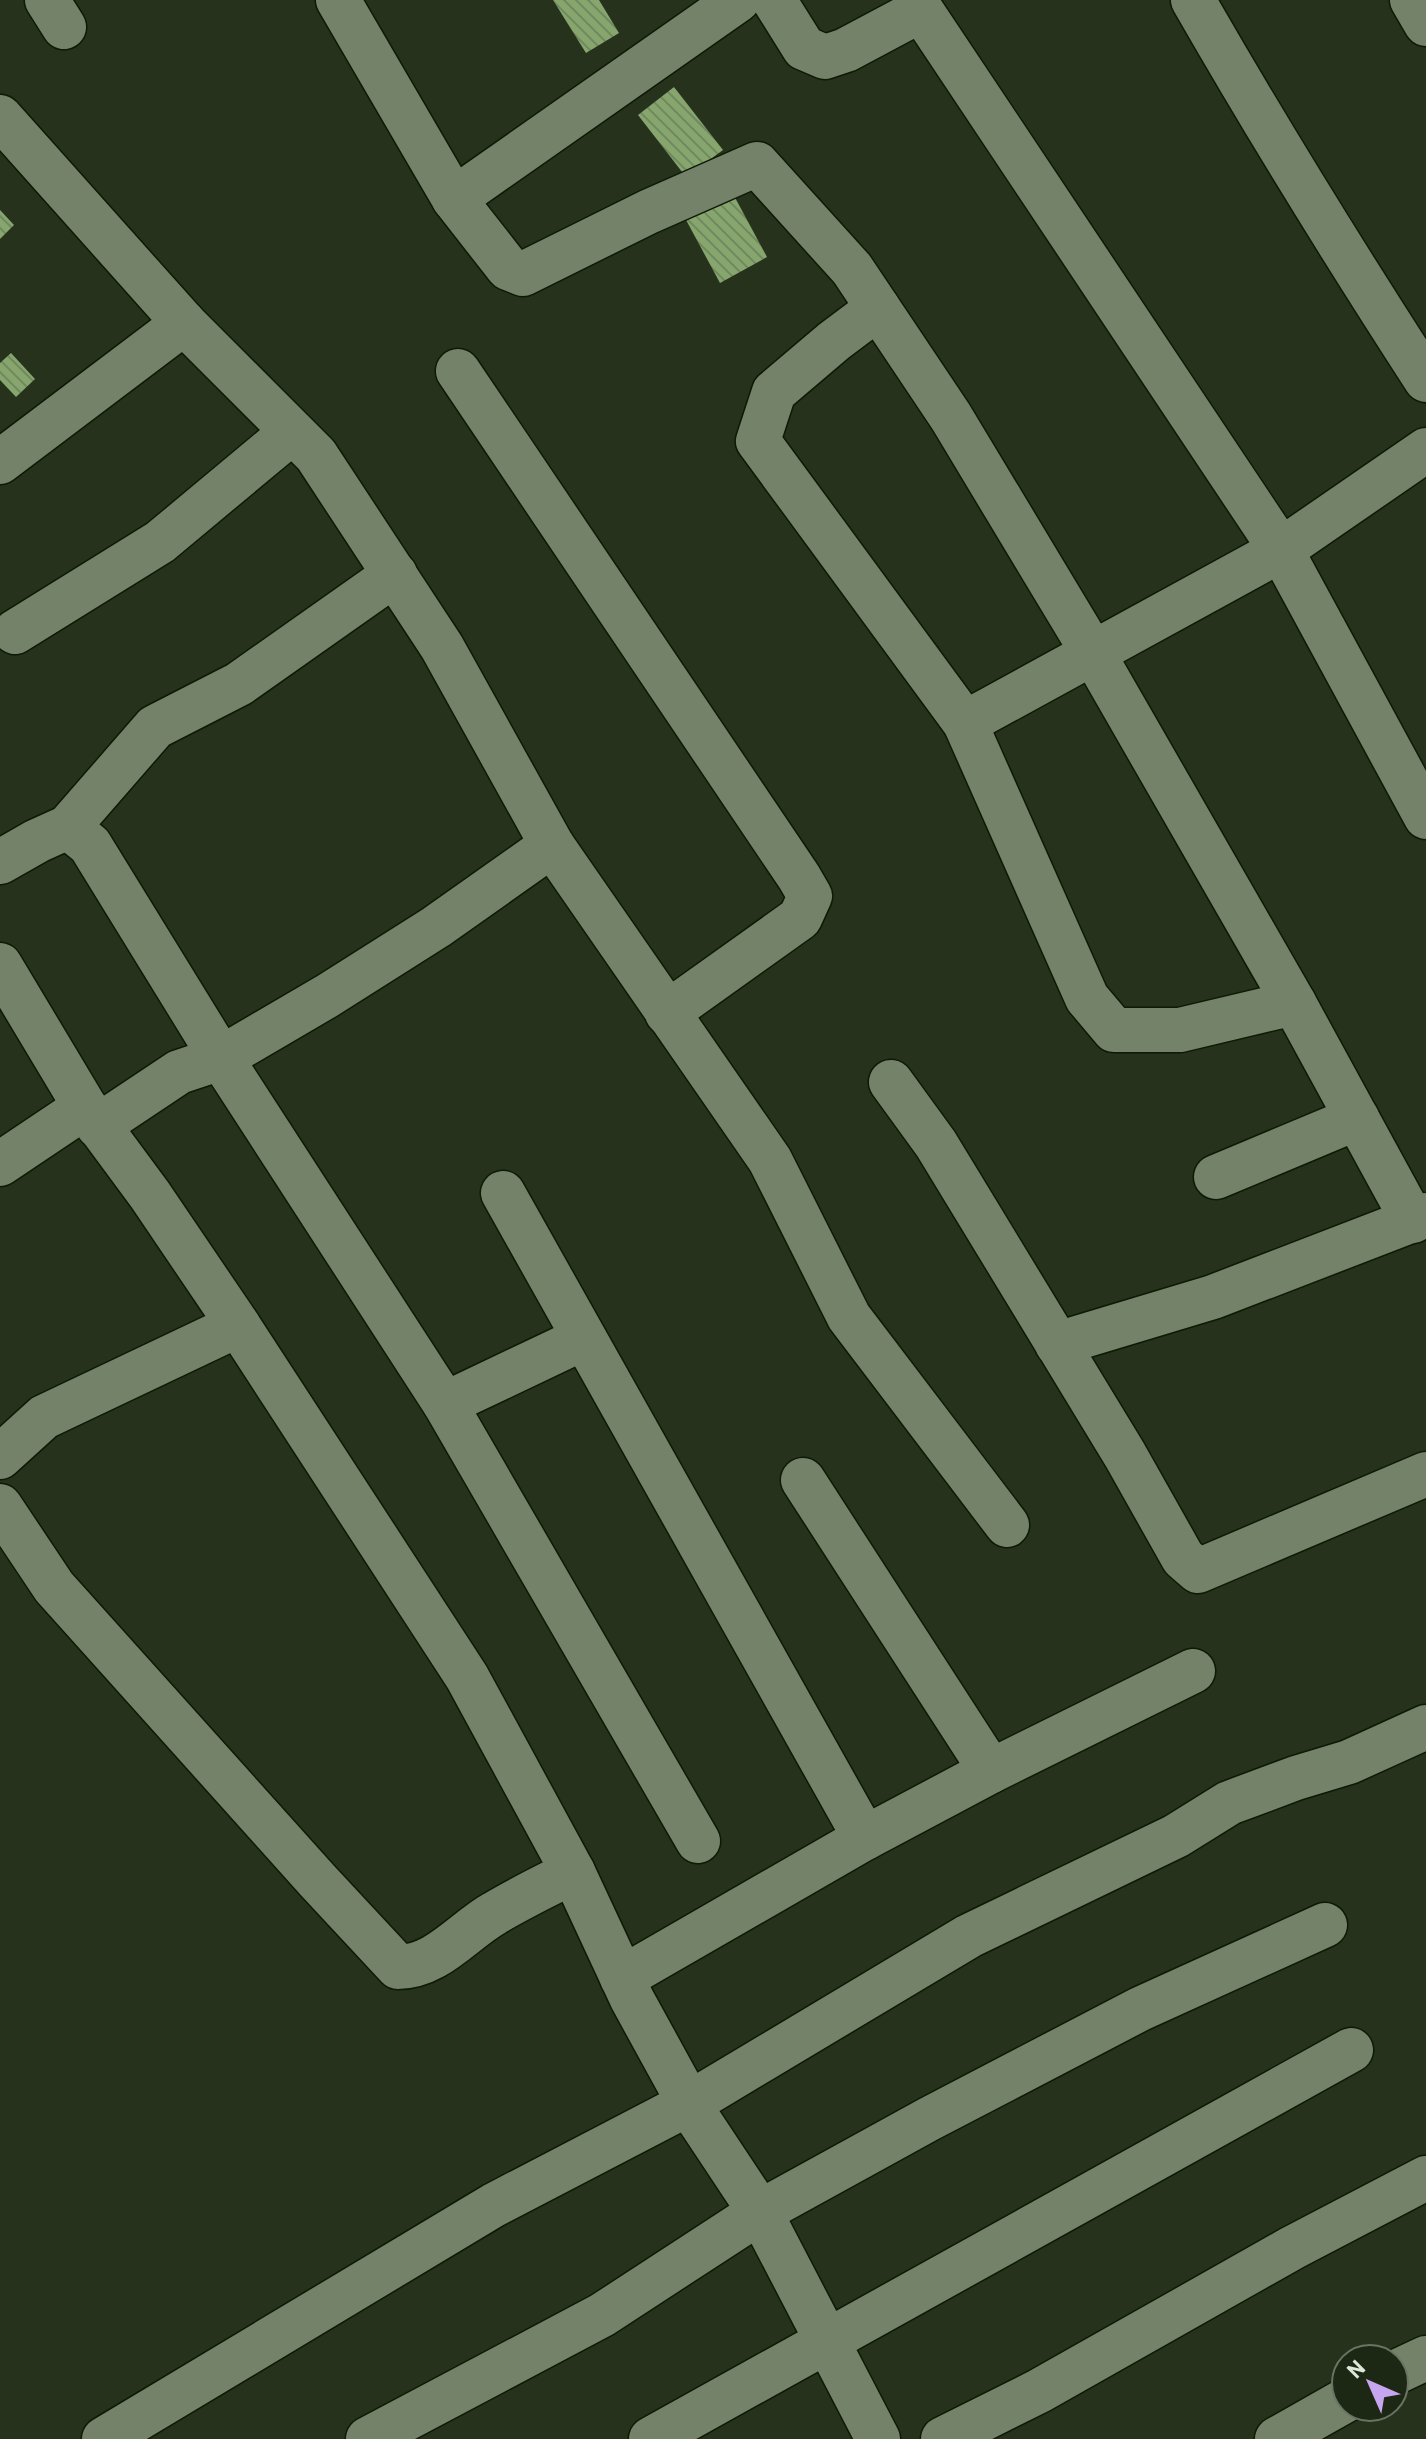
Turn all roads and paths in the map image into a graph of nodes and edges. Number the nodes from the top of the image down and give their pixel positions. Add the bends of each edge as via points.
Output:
1 (338, 0) edge
2 (738, 0) edge
3 (774, 0) edge
4 (1193, 0) edge
5 (1412, 0) edge
6 (1426, 24) edge
7 (0, 117) edge
8 (454, 199) junction
9 (878, 308) junction
10 (184, 323) junction
11 (458, 371) dead end
12 (1426, 380) edge
13 (292, 432) junction
14 (1426, 450) edge
15 (0, 462) edge
16 (1281, 550) junction
17 (395, 574) junction
18 (15, 632) dead end
19 (1093, 653) junction
20 (965, 723) junction
21 (1426, 817) edge
22 (68, 827) junction
23 (552, 845) junction
24 (0, 862) edge
25 (0, 965) edge
26 (1294, 1003) junction
27 (667, 1013) junction
28 (221, 1058) junction
29 (891, 1082) dead end
30 (91, 1117) junction
31 (1357, 1118) junction
32 (0, 1164) edge
33 (1216, 1177) dead end
34 (503, 1193) dead end
35 (1419, 1218) edge
36 (238, 1325) junction
37 (584, 1338) junction
38 (1057, 1344) junction
39 (445, 1404) junction
40 (0, 1457) edge
41 (1426, 1474) edge
42 (803, 1480) dead end
43 (0, 1506) edge
44 (1007, 1525) dead end
45 (15, 1563) edge
46 (1193, 1671) dead end
47 (1426, 1727) edge
48 (991, 1771) junction
49 (865, 1838) junction
50 (698, 1841) dead end
51 (573, 1872) junction
52 (1325, 1925) dead end
53 (622, 1978) junction
54 (1351, 2050) dead end
55 (690, 2103) junction
56 (1426, 2178) edge
57 (760, 2212) junction
58 (828, 2342) junction
59 (1330, 2419) edge
60 (104, 2439) edge
61 (368, 2439) edge
62 (651, 2439) edge
63 (878, 2439) edge
64 (943, 2439) edge
65 (1277, 2439) edge

1 - 8 street
2 - 8 street
3 - 16 street via 804,48 825,57 921,10
4 - 12 street
5 - 6 street
7 - 10 street
8 - 9 street via 508,268 523,274 757,164 852,269
9 - 19 street via 951,417
9 - 20 street via 774,392 758,441
10 - 13 street
10 - 15 street
11 - 27 street via 810,896 800,918
13 - 17 street via 316,455
13 - 18 street via 160,542
14 - 16 street
16 - 19 street
16 - 21 street
17 - 22 street via 239,684 155,727
17 - 23 street via 442,647
19 - 20 street
19 - 26 street
20 - 26 street via 1087,998 1114,1030 1180,1030
22 - 24 street
22 - 28 street via 90,845
23 - 27 street
23 - 28 street via 436,927
25 - 30 street
26 - 31 street
27 - 44 street via 770,1160 849,1317
28 - 30 street via 179,1072
28 - 39 street
29 - 38 street via 936,1144
30 - 32 street
30 - 36 street
31 - 33 street
31 - 35 street
34 - 37 street
35 - 38 street via 1213,1297
36 - 40 street via 44,1417
36 - 51 street via 467,1677
37 - 39 street
37 - 49 street
38 - 41 street via 1183,1558 1198,1571
39 - 50 street
42 - 48 street
43 - 45 street
45 - 51 street via 54,1587 398,1967 412,1967 437,1955 491,1914
46 - 48 street
47 - 55 street via 1349,1762 1229,1803 1176,1836 969,1936
48 - 49 street
49 - 53 street
51 - 53 street
52 - 57 street via 1140,2009
53 - 55 street
54 - 58 street
55 - 57 street
55 - 60 street via 494,2205
56 - 64 street
57 - 58 street
57 - 61 street via 602,2315
58 - 62 street
58 - 63 street
59 - 65 street

